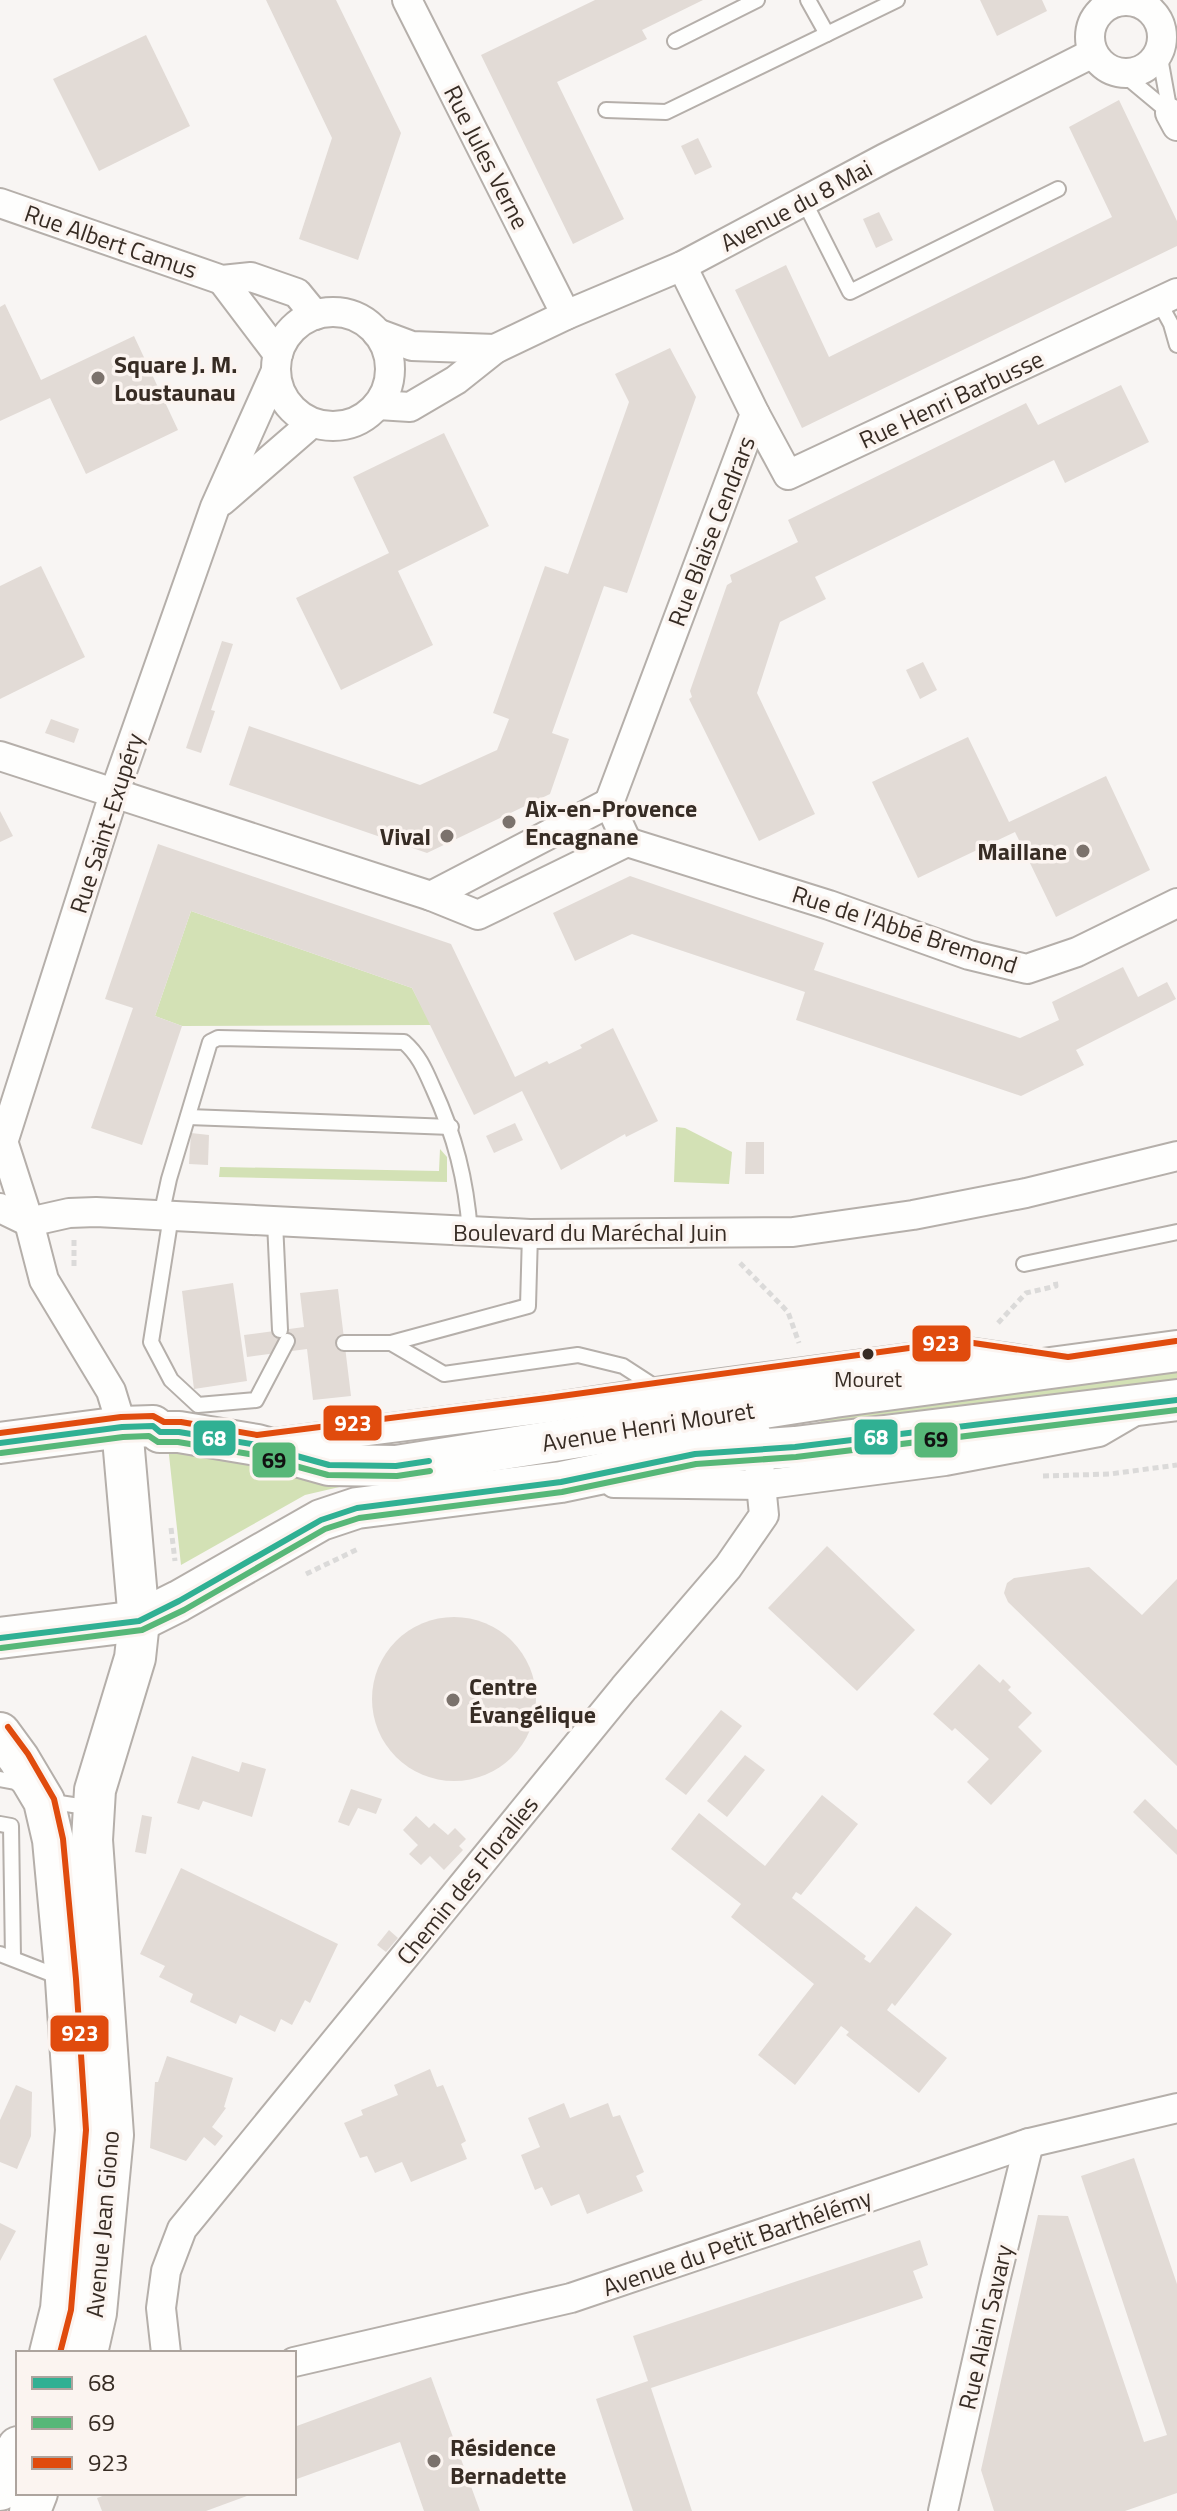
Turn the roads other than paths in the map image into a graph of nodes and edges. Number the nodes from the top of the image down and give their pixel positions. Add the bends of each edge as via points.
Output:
1 (407, 0) edge
2 (757, 0) edge
3 (808, 0) edge
4 (897, 0) edge
5 (1135, 1) edge
6 (1099, 7) edge
7 (1168, 17) edge
8 (827, 34) junction
9 (675, 41) dead end
10 (1159, 52) junction
11 (1093, 53) junction
12 (1122, 73) junction
13 (606, 110) dead end
14 (1174, 120) edge
15 (1058, 189) dead end
16 (804, 201) junction
17 (0, 203) edge
18 (682, 266) junction
19 (222, 280) junction
20 (1168, 298) edge
21 (315, 315) junction
22 (566, 315) junction
23 (377, 333) junction
24 (1177, 345) edge
25 (495, 349) junction
26 (277, 364) junction
27 (378, 405) junction
28 (755, 414) junction
29 (312, 423) junction
30 (215, 507) junction
31 (0, 756) edge
32 (114, 794) junction
33 (609, 803) junction
34 (627, 842) junction
35 (431, 896) junction
36 (1177, 903) edge
37 (188, 1117) junction
38 (451, 1127) junction
39 (2, 1146) edge
40 (1177, 1156) edge
41 (0, 1208) edge
42 (166, 1216) junction
43 (29, 1222) junction
44 (275, 1222) junction
45 (470, 1232) junction
46 (1177, 1232) edge
47 (530, 1234) junction
48 (1024, 1264) dead end
49 (344, 1343) dead end
50 (391, 1343) junction
51 (1177, 1351) edge
52 (1068, 1367) junction
53 (1162, 1402) edge
54 (680, 1404) junction
55 (754, 1409) junction
56 (122, 1427) junction
57 (0, 1443) edge
58 (759, 1467) junction
59 (139, 1621) junction
60 (0, 1638) edge
61 (0, 1733) edge
62 (0, 1779) edge
63 (44, 1801) junction
64 (93, 1808) junction
65 (0, 1824) edge
66 (6, 1956) edge
67 (84, 1980) junction
68 (1177, 2108) edge
69 (1029, 2143) junction
70 (50, 2351) edge
71 (87, 2351) edge
72 (166, 2351) edge
73 (296, 2362) edge
74 (13, 2452) edge
75 (0, 2490) edge
76 (943, 2511) edge

1 - 22 street, Rue Jules Verne
2 - 9 lane
3 - 8 lane
4 - 8 lane
5 - 6 street
5 - 7 street
6 - 11 street via 1090,33
7 - 10 street
8 - 13 lane via 666,112
10 - 12 street via 1145,68
10 - 14 lane
11 - 12 street via 1110,70
11 - 16 street, Avenue du 8 Mai
12 - 14 lane
15 - 16 lane via 850,292
16 - 18 street, Avenue du 8 Mai
17 - 19 street, Rue Albert Camus
18 - 22 street, Avenue du 8 Mai
18 - 28 street, Rue Blaise Cendrars
19 - 21 street, Rue Albert Camus via 251,277 297,293
19 - 26 street, Rue Albert Camus
20 - 24 lane
20 - 28 street, Rue Henri Barbusse via 788,475
21 - 23 street via 346,314
21 - 26 street via 284,339
22 - 25 street, Avenue du 8 Mai
23 - 25 street, Avenue du 8 Mai via 412,346
23 - 27 street via 390,368
25 - 27 street, Avenue du 8 Mai via 410,407
26 - 29 street via 279,389 289,406
26 - 30 street, Rue Saint-Exupéry
27 - 29 street via 351,424
28 - 33 street, Rue Blaise Cendrars
29 - 30 street, Rue Saint-Exupéry
30 - 32 street, Rue Saint-Exupéry
31 - 32 street
32 - 35 street
32 - 39 street, Rue Saint-Exupéry
33 - 34 street
33 - 35 street
34 - 35 street via 478,915
34 - 36 street, Rue de l'Abbé Bremond via 969,955 1027,969 1077,952
37 - 38 lane
37 - 38 lane via 210,1042 218,1038 404,1042 417,1053
37 - 42 lane
38 - 45 lane via 467,1192
39 - 43 street, Rue Saint-Exupéry
40 - 47 street, Boulevard du Maréchal Juin via 1026,1193 793,1232
41 - 43 street
42 - 43 street, Boulevard du Maréchal Juin via 69,1213
42 - 44 street, Boulevard du Maréchal Juin
42 - 44 lane via 151,1342 171,1380 198,1405 256,1400 284,1335
43 - 56 street, Rue Saint-Exupéry via 44,1280 111,1391
44 - 45 street, Boulevard du Maréchal Juin
45 - 47 street, Boulevard du Maréchal Juin
46 - 48 lane
47 - 50 lane via 528,1306
49 - 50 lane
50 - 54 lane via 444,1374 578,1355 623,1366
51 - 52 main road, Avenue Henri Mouret
52 - 54 street via 961,1351 808,1371
52 - 55 main road, Avenue Henri Mouret
53 - 58 main road, Avenue Henri Mouret via 795,1447
54 - 55 main road, Avenue Henri Mouret
54 - 56 main road, Avenue Henri Mouret via 396,1466 329,1465 257,1445 160,1432 153,1426
55 - 58 street, Chemin des Floralies
56 - 57 main road, Avenue Henri Mouret
56 - 59 main road, Avenue Jean Giono
58 - 59 main road, Avenue Henri Mouret via 695,1454 561,1482 357,1508 321,1520
58 - 72 street, Chemin des Floralies via 764,1515 728,1567 182,2229 166,2271 161,2308
59 - 60 main road, Avenue Henri Mouret
59 - 64 main road, Avenue Jean Giono via 135,1658
61 - 63 main road, Avenue Jean Giono
62 - 63 lane via 15,1782
63 - 64 lane
63 - 67 main road, Avenue Jean Giono
64 - 67 main road, Avenue Jean Giono
65 - 66 lane via 11,1826
66 - 67 lane
67 - 70 main road, Avenue Jean Giono via 61,2309
67 - 71 main road, Avenue Jean Giono via 113,2135 96,2313
68 - 69 street, Avenue du Petit Barthélémy
69 - 73 street, Avenue du Petit Barthélémy via 571,2298
69 - 76 street, Rue Alain Savary
74 - 75 main road

